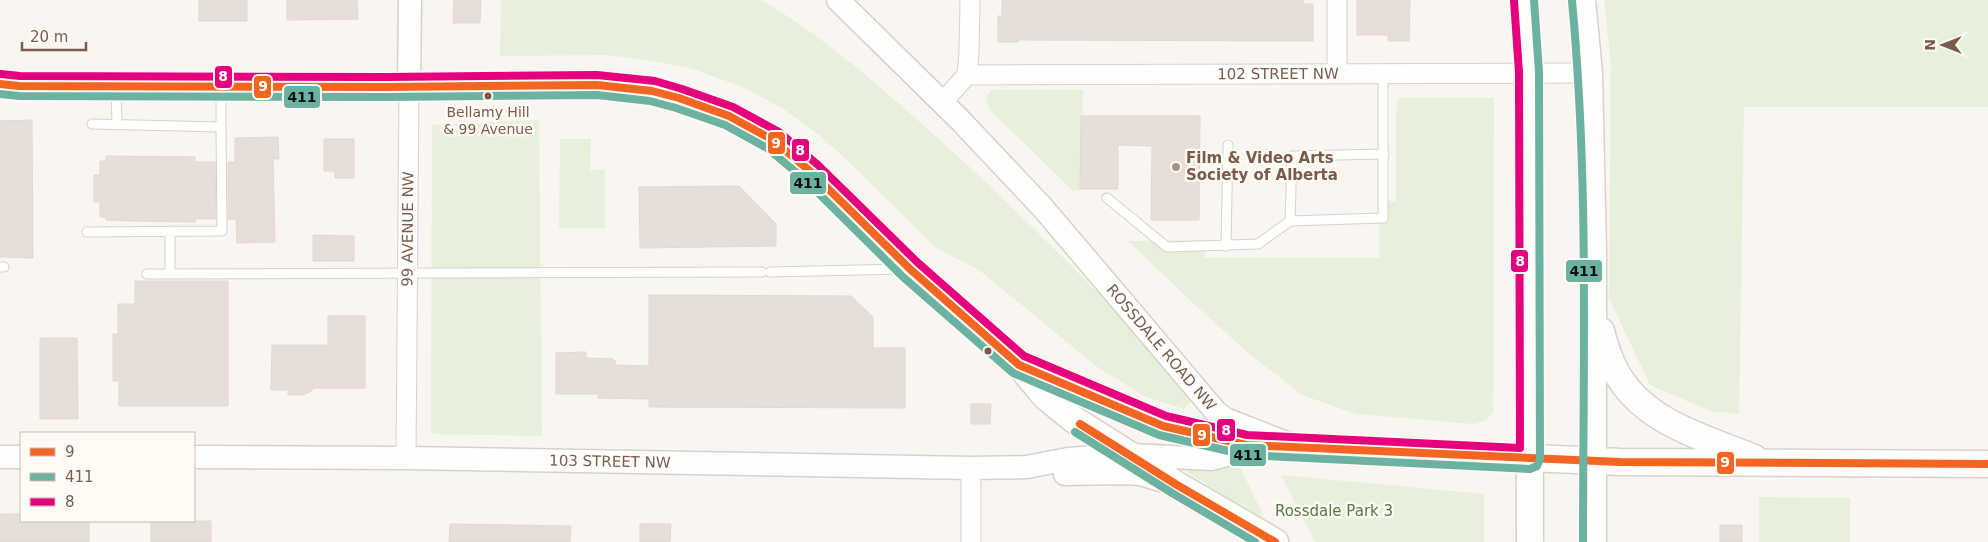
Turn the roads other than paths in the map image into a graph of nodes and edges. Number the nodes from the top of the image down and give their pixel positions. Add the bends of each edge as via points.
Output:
1 (410, 0) edge
2 (838, 0) edge
3 (970, 0) edge
4 (1337, 0) edge
5 (1524, 0) edge
6 (1582, 0) edge
7 (1530, 72) junction
8 (1337, 73) junction
9 (1383, 73) junction
10 (1589, 73) junction
11 (967, 75) junction
12 (0, 84) edge
13 (116, 86) junction
14 (221, 86) junction
15 (409, 86) junction
16 (942, 103) junction
17 (92, 124) dead end
18 (117, 125) junction
19 (221, 127) junction
20 (1228, 145) dead end
21 (1384, 154) junction
22 (1107, 198) dead end
23 (1290, 221) junction
24 (170, 231) junction
25 (87, 232) dead end
26 (1226, 246) junction
27 (910, 269) junction
28 (147, 274) dead end
29 (170, 274) junction
30 (408, 274) junction
31 (1593, 307) junction
32 (1019, 365) junction
33 (1246, 445) junction
34 (1297, 447) junction
35 (1131, 455) junction
36 (0, 457) edge
37 (20, 457) edge
38 (195, 457) edge
39 (406, 458) junction
40 (1530, 459) junction
41 (1593, 460) junction
42 (1766, 463) junction
43 (1988, 464) edge
44 (1027, 467) junction
45 (971, 468) junction
46 (1177, 485) junction
47 (971, 542) edge
48 (1275, 542) edge
49 (1530, 542) edge
50 (1593, 542) edge

1 - 15 street, 99 AVENUE NW
2 - 16 street, ROSSDALE ROAD NW
3 - 11 street
4 - 8 street
5 - 7 main road
6 - 10 main road
7 - 9 street, 102 STREET NW
7 - 10 street, 102 STREET NW
7 - 40 main road
8 - 9 street, 102 STREET NW
8 - 11 street, 102 STREET NW
9 - 21 lane
10 - 31 main road
11 - 16 street
12 - 13 main road
13 - 14 main road
13 - 18 lane
14 - 15 main road
14 - 19 lane
15 - 27 main road via 597,85 652,91 705,107 773,140 811,172
15 - 30 street, 99 AVENUE NW
16 - 34 street, ROSSDALE ROAD NW via 1071,239 1216,412 1225,419
17 - 18 lane
18 - 19 lane
19 - 24 lane via 222,231
20 - 26 lane
21 - 23 lane via 1292,156
21 - 23 lane via 1383,218
22 - 26 lane via 1167,246
23 - 26 lane via 1258,244
24 - 25 lane
24 - 29 lane
27 - 30 lane
27 - 32 main road
28 - 29 lane
29 - 30 lane
30 - 39 street, 99 AVENUE NW
31 - 41 main road
31 - 42 main road via 1610,362 1641,404 1670,423
32 - 33 main road via 1163,426
32 - 35 main road via 1046,397 1073,419
33 - 34 main road
33 - 35 street, 103 STREET NW via 1212,459
34 - 40 main road, ROSSDALE ROAD NW
35 - 44 street, 103 STREET NW via 1068,459
35 - 46 main road
36 - 37 street
38 - 39 street, 103 STREET NW
39 - 45 street, 103 STREET NW
40 - 41 main road, ROSSDALE ROAD NW
40 - 49 main road
41 - 42 main road, ROSSDALE ROAD NW
41 - 50 main road
42 - 43 main road, ROSSDALE ROAD NW
44 - 45 street, 103 STREET NW
44 - 46 street, 103 STREET NW via 1068,474 1140,474
45 - 47 street
46 - 48 main road

